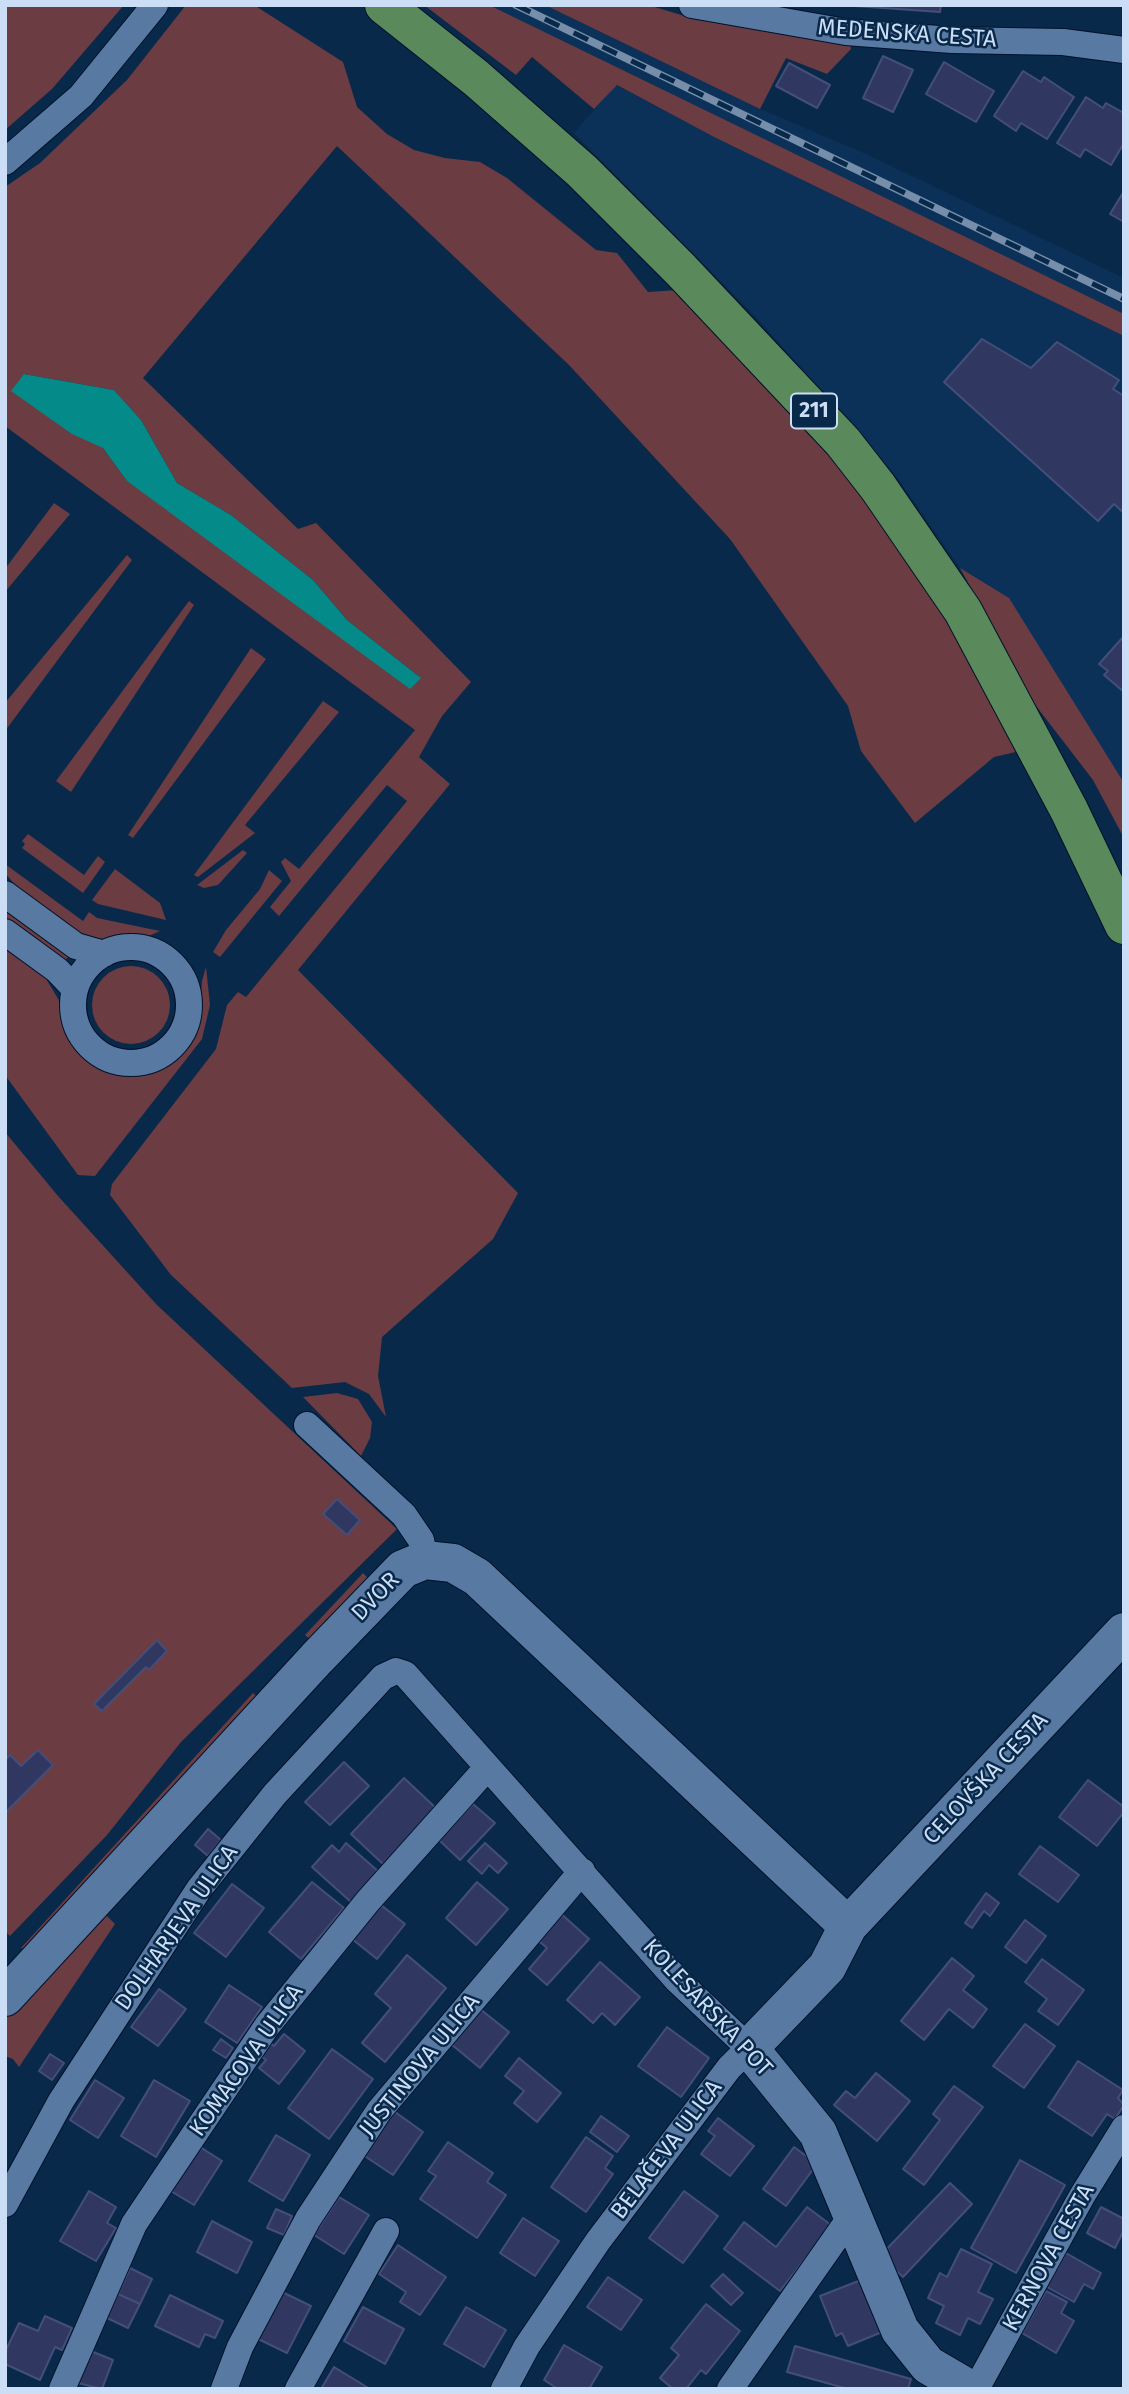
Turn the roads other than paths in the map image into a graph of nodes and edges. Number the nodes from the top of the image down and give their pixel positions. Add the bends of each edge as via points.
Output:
1 (155, 5) edge
2 (384, 5) edge
3 (692, 5) edge
4 (1124, 50) edge
5 (5, 162) edge
6 (5, 894) edge
7 (1124, 925) edge
8 (5, 932) edge
9 (104, 954) junction
10 (75, 989) junction
11 (307, 1425) dead end
12 (425, 1560) junction
13 (1124, 1632) edge
14 (383, 1677) joint
15 (486, 1769) junction
16 (582, 1871) junction
17 (848, 1926) junction
18 (5, 1997) edge
19 (748, 2048) junction
20 (1124, 2128) edge
21 (5, 2204) edge
22 (852, 2215) junction
23 (386, 2231) dead end
24 (932, 2377) edge
25 (62, 2389) edge
26 (224, 2389) edge
27 (298, 2389) edge
28 (505, 2389) edge
29 (730, 2389) edge
30 (969, 2389) edge
31 (976, 2389) edge

1 - 5 street via 80,96
2 - 7 main road, 211 via 476,78 582,172 843,442 916,540 992,661
3 - 4 street, MEDENSKA CESTA via 846,32 1063,42
6 - 9 street via 76,946
8 - 10 street
9 - 10 street via 84,970
9 - 10 street via 139,947 159,954 178,970 189,1004 177,1041 144,1062 104,1057 78,1028 73,1009
11 - 12 street via 404,1515 421,1540
12 - 17 street, DVOR via 453,1563 477,1577
12 - 18 street, DVOR via 403,1569 335,1639
13 - 17 street, CELOVŠKA CESTA
14 - 15 street, KOLESARSKA POT via 396,1671 405,1674
14 - 21 street, DOLHARJEVA ULICA via 275,1794 199,1889 61,2101
15 - 16 street, KOLESARSKA POT
15 - 25 street, KOMACOVA ULICA via 368,1901 267,2026 134,2224
16 - 19 street, KOLESARSKA POT via 677,1980
16 - 26 street, JUSTINOVA ULICA via 379,2111 309,2219 240,2347
17 - 19 street, BELAČEVA ULICA via 827,1967
19 - 22 street, KOLESARSKA POT via 818,2133
19 - 28 street, BELAČEVA ULICA via 598,2241 527,2346
20 - 31 street, KERNOVA CESTA
22 - 24 street, KOLESARSKA POT via 900,2330
22 - 29 street
23 - 27 street
24 - 30 street, KOLESARSKA POT

